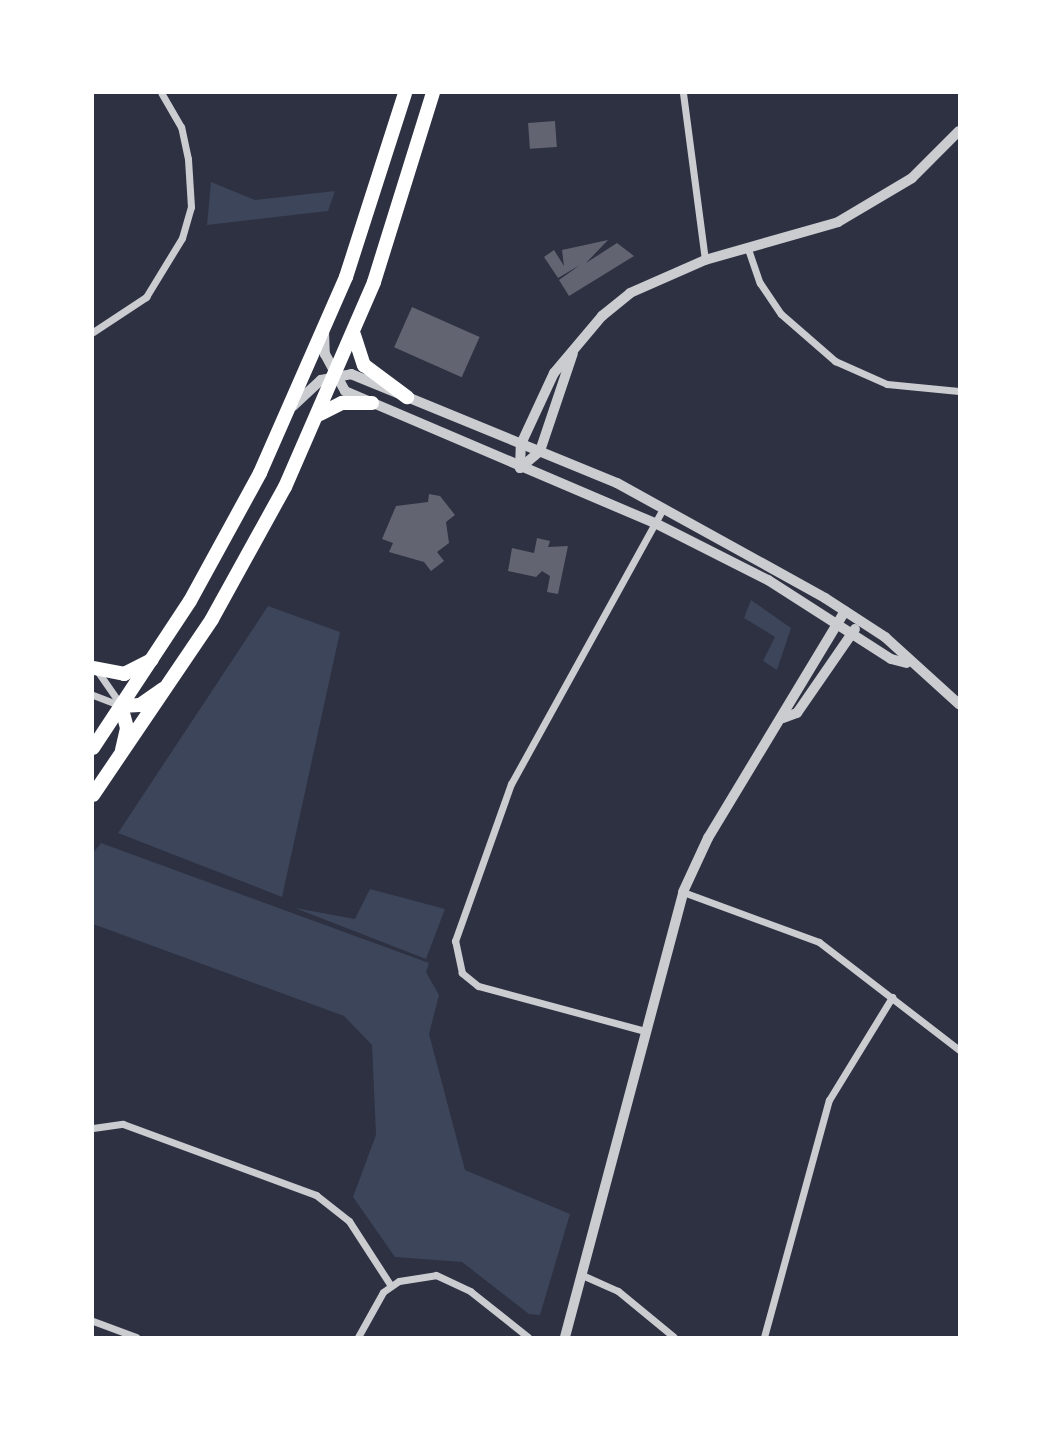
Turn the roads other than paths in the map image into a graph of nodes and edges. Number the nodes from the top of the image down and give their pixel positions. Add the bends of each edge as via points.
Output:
1 (161, 93) edge
2 (405, 93) edge
3 (433, 93) edge
4 (683, 93) edge
5 (959, 131) edge
6 (748, 249) junction
7 (705, 260) junction
8 (324, 331) junction
9 (93, 332) edge
10 (354, 335) junction
11 (574, 351) junction
12 (335, 376) junction
13 (959, 391) edge
14 (407, 397) junction
15 (372, 403) junction
16 (288, 411) junction
17 (320, 414) junction
18 (521, 444) junction
19 (540, 452) junction
20 (520, 468) junction
21 (663, 509) junction
22 (655, 523) junction
23 (727, 542) junction
24 (720, 555) junction
25 (775, 567) junction
26 (768, 580) junction
27 (813, 590) junction
28 (806, 603) junction
29 (845, 611) junction
30 (861, 621) junction
31 (837, 623) junction
32 (852, 634) junction
33 (153, 659) junction
34 (907, 663) junction
35 (94, 667) edge
36 (173, 682) junction
37 (93, 695) edge
38 (959, 704) edge
39 (121, 706) junction
40 (783, 718) junction
41 (93, 748) edge
42 (118, 761) junction
43 (93, 795) edge
44 (683, 892) junction
45 (892, 997) junction
46 (645, 1031) junction
47 (959, 1050) edge
48 (93, 1128) edge
49 (582, 1275) junction
50 (391, 1286) junction
51 (93, 1321) edge
52 (136, 1337) edge
53 (358, 1337) edge
54 (528, 1337) edge
55 (565, 1337) edge
56 (674, 1337) edge
57 (764, 1337) edge

1 - 9 street via 181,127 188,159 191,207 183,238 146,297
2 - 8 main road via 367,219
3 - 10 main road
4 - 7 street
5 - 6 street via 912,178 877,202 838,222
6 - 7 street
6 - 13 street via 760,283 781,314 835,361 887,384
7 - 11 street via 631,293
8 - 12 street
8 - 16 main road
10 - 12 main road
10 - 14 main road via 364,365
11 - 18 street via 554,373
11 - 19 street
12 - 14 street via 351,374
12 - 15 street via 345,391
12 - 16 street via 309,388
12 - 17 main road
14 - 18 street
15 - 17 main road via 342,403
15 - 20 street
16 - 33 main road via 229,531
17 - 36 main road via 249,555
18 - 19 street
18 - 20 street
19 - 20 street
19 - 21 street
20 - 22 street
21 - 22 street
21 - 23 street
22 - 24 street
22 - 46 street via 511,784 455,941 462,973 478,986
23 - 24 street
23 - 25 street
24 - 26 street
25 - 26 street
25 - 27 street
26 - 28 street
27 - 28 street
27 - 29 street
28 - 31 street
29 - 30 street
29 - 31 street
30 - 32 street
30 - 34 street via 898,648
31 - 32 street
31 - 40 street via 785,703
32 - 34 street
32 - 40 street via 797,713
33 - 35 main road via 124,674
33 - 39 main road
34 - 38 street
35 - 39 street
36 - 39 main road via 140,705
36 - 42 main road
37 - 39 street
39 - 41 main road
39 - 42 main road via 127,729
40 - 44 street via 708,838
42 - 43 main road
44 - 45 street via 819,942
44 - 46 street
45 - 47 street
45 - 57 street via 829,1100
46 - 49 street
48 - 50 street via 123,1124 316,1195 349,1221
49 - 55 street
49 - 56 street via 618,1291
50 - 53 street via 370,1307
50 - 54 street via 416,1276 454,1281
51 - 52 street

